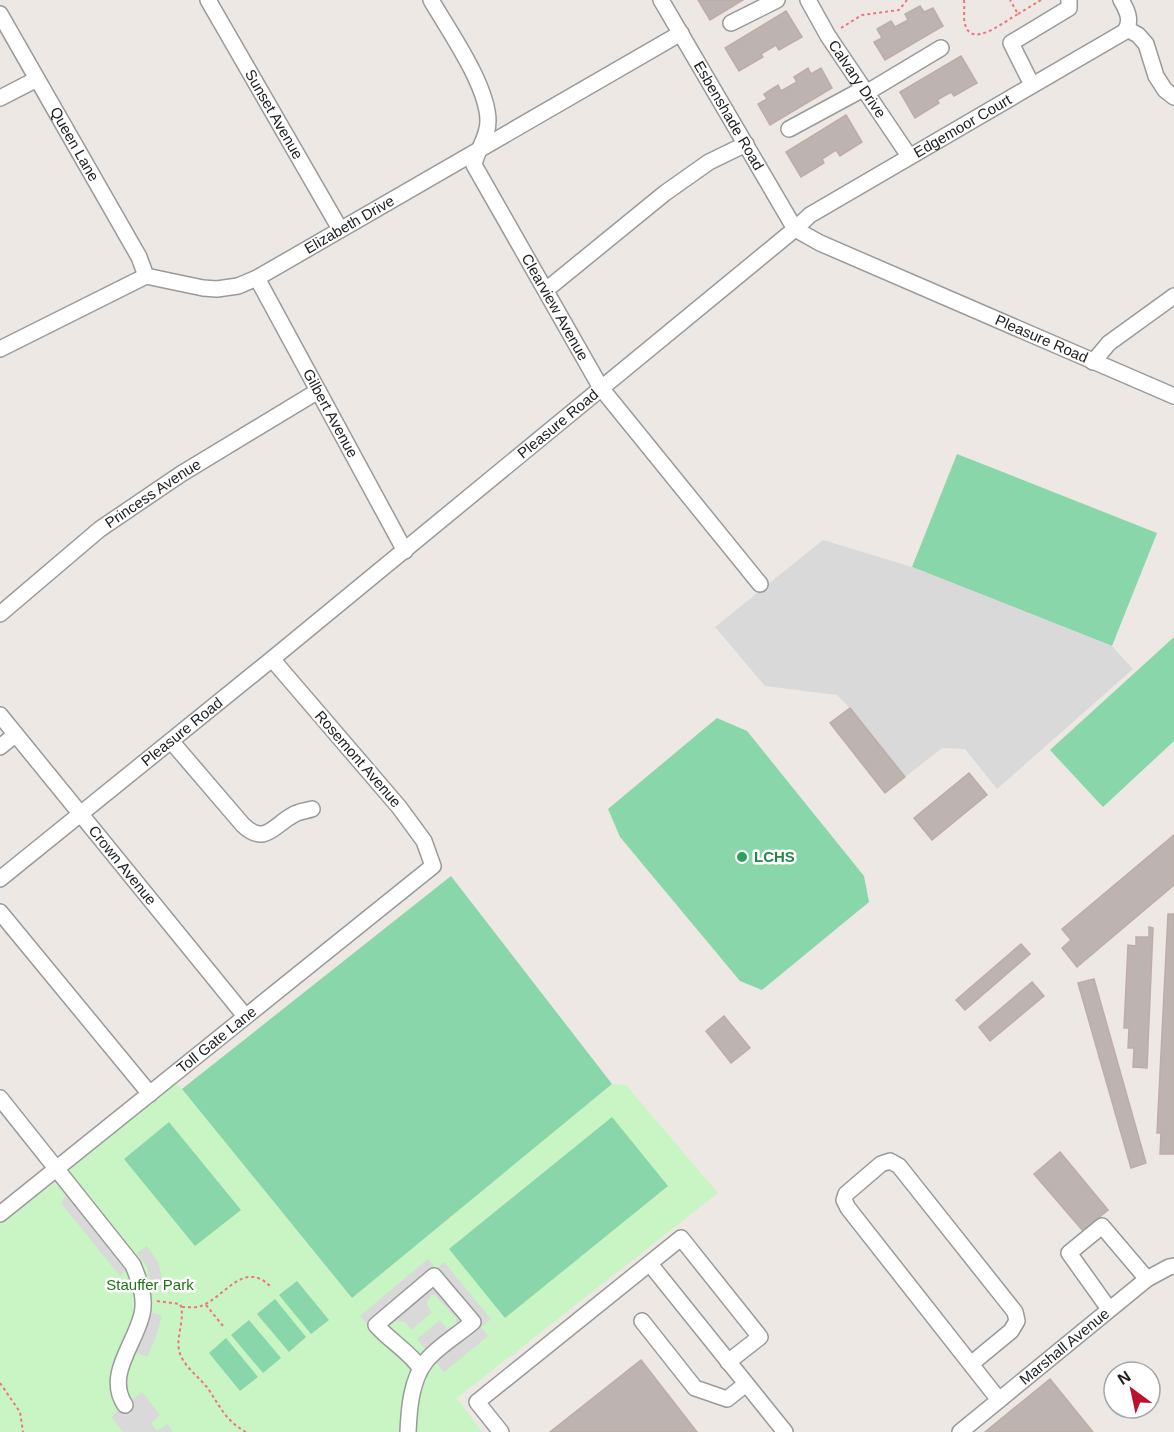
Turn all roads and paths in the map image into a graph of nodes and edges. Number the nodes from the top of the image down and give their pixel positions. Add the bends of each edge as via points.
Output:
1 (208, 0) edge
2 (431, 0) edge
3 (661, 0) edge
4 (777, 0) edge
5 (808, 0) edge
6 (907, 0) edge
7 (964, 0) edge
8 (1010, 0) edge
9 (1041, 0) edge
10 (1070, 0) edge
11 (1121, 0) edge
12 (0, 14) edge
13 (1017, 14) junction
14 (731, 23) dead end
15 (1128, 26) junction
16 (681, 33) junction
17 (828, 36) junction
18 (941, 48) dead end
19 (37, 79) junction
20 (1032, 85) junction
21 (865, 91) junction
22 (1174, 97) edge
23 (0, 98) edge
24 (789, 129) dead end
25 (746, 144) junction
26 (480, 149) junction
27 (909, 156) junction
28 (340, 229) junction
29 (795, 229) junction
30 (146, 276) junction
31 (257, 278) junction
32 (546, 290) junction
33 (1174, 296) edge
34 (0, 349) edge
35 (1093, 362) junction
36 (601, 388) junction
37 (318, 391) junction
38 (1174, 396) edge
39 (405, 551) junction
40 (760, 584) dead end
41 (0, 614) edge
42 (272, 659) junction
43 (0, 716) edge
44 (15, 735) junction
45 (171, 741) junction
46 (0, 747) edge
47 (312, 809) dead end
48 (80, 814) junction
49 (433, 866) joint
50 (0, 879) edge
51 (0, 912) edge
52 (245, 1016) junction
53 (150, 1094) junction
54 (0, 1098) edge
55 (57, 1170) junction
56 (0, 1214) edge
57 (1172, 1262) edge
58 (650, 1264) junction
59 (1147, 1279) junction
60 (271, 1287) dead end
61 (142, 1301) junction
62 (206, 1304) junction
63 (182, 1307) junction
64 (1110, 1309) junction
65 (642, 1321) dead end
66 (223, 1326) dead end
67 (728, 1362) junction
68 (971, 1364) junction
69 (421, 1369) junction
70 (0, 1383) edge
71 (746, 1384) junction
72 (999, 1400) junction
73 (125, 1406) dead end
74 (23, 1432) edge
75 (246, 1432) edge
76 (408, 1432) edge
77 (501, 1432) edge
78 (785, 1432) edge
79 (960, 1432) edge

1 - 28 street, Sunset Avenue
2 - 26 street, Clearview Avenue via 483,96 488,122
3 - 16 street, Esbenshade Road
4 - 14 street
5 - 17 street, Calvary Drive
6 - 17 path via 899,10 862,15
7 - 13 path via 965,24 975,35 984,34
8 - 13 path
9 - 13 path
10 - 20 street via 1069,8 1011,43
11 - 15 street
12 - 19 street, Queen Lane
15 - 20 street, Edgemoor Court
15 - 22 street via 1142,40 1156,76
16 - 25 street, Esbenshade Road
16 - 26 street, Elizabeth Drive
17 - 21 street, Calvary Drive
18 - 21 street
19 - 23 street
19 - 30 street, Queen Lane via 139,257
20 - 27 street, Edgemoor Court
21 - 24 street
21 - 27 street, Calvary Drive
25 - 29 street, Esbenshade Road
25 - 32 street via 709,162 665,193
26 - 28 street, Elizabeth Drive
26 - 32 street, Clearview Avenue via 474,165
27 - 29 street, Edgemoor Court via 822,206
28 - 31 street, Elizabeth Drive
29 - 35 street, Pleasure Road
29 - 36 street, Pleasure Road
30 - 31 street, Elizabeth Drive via 218,289
30 - 34 street
31 - 37 street, Gilbert Avenue
32 - 36 street, Clearview Avenue
33 - 35 street via 1101,350
35 - 38 street, Pleasure Road
36 - 39 street, Pleasure Road
36 - 40 street, Clearview Avenue
37 - 39 street, Gilbert Avenue
37 - 41 street, Princess Avenue via 181,474 100,529
39 - 42 street, Pleasure Road
42 - 45 street, Pleasure Road
42 - 49 street, Rosemont Avenue via 399,807 424,842
43 - 44 street, Crown Avenue
44 - 46 street
44 - 48 street, Crown Avenue
45 - 47 street via 254,833 272,831 295,813
45 - 48 street, Pleasure Road
48 - 50 street, Pleasure Road
48 - 52 street, Crown Avenue
49 - 52 street, Toll Gate Lane
51 - 53 street
52 - 53 street, Toll Gate Lane
53 - 55 street, Toll Gate Lane
54 - 55 street
55 - 56 street, Toll Gate Lane
55 - 61 street via 133,1265 142,1286
57 - 59 street, Marshall Avenue
58 - 67 street
58 - 67 street via 681,1238 703,1265 760,1337
58 - 77 street via 477,1402
59 - 64 street, Marshall Avenue
59 - 64 street via 1102,1226 1069,1253
60 - 62 path via 258,1278 244,1278
61 - 63 path via 178,1302
61 - 73 street via 143,1313 119,1371 117,1386
62 - 63 path
62 - 66 path
63 - 75 path via 178,1344 181,1356 223,1413
64 - 72 street, Marshall Avenue
65 - 71 street via 695,1388 727,1399
67 - 71 street
68 - 68 street via 844,1200 881,1164 890,1161 899,1166 1015,1312 1017,1322 1011,1331
68 - 72 street
69 - 69 street via 427,1359 473,1322 434,1276 376,1325
69 - 76 street via 410,1404
70 - 74 path via 20,1412
71 - 78 street
72 - 79 street, Marshall Avenue

